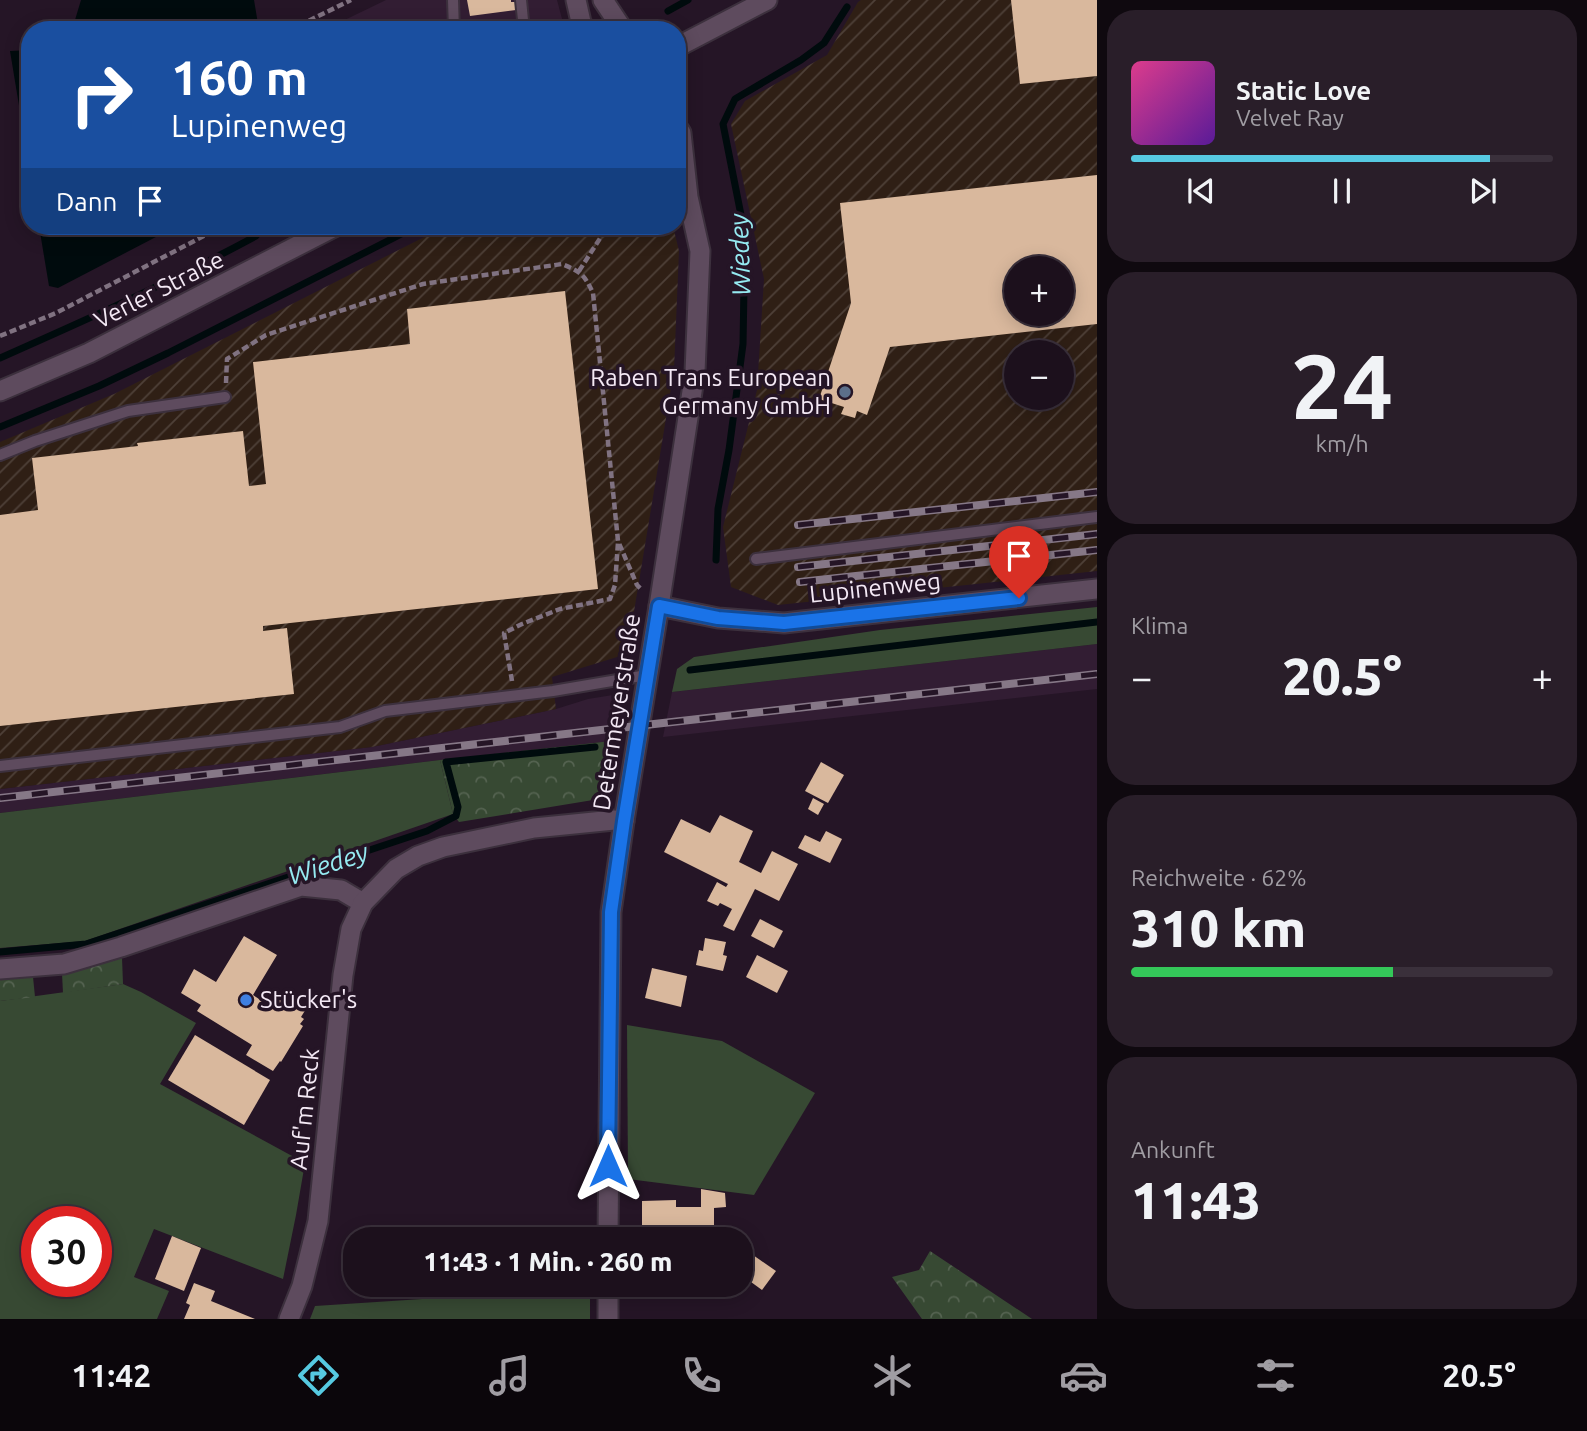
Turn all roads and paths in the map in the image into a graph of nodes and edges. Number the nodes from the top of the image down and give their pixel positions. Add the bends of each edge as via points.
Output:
1 (351, 0) edge
2 (453, 0) edge
3 (521, 0) edge
4 (576, 0) edge
5 (603, 0) edge
6 (767, 0) edge
7 (308, 21) edge
8 (454, 21) edge
9 (523, 21) edge
10 (581, 21) edge
11 (617, 21) edge
12 (686, 42) edge
13 (686, 204) edge
14 (206, 235) edge
15 (318, 235) edge
16 (602, 235) edge
17 (579, 271) junction
18 (0, 336) edge
19 (0, 391) edge
20 (225, 397) joint
21 (0, 454) edge
22 (1097, 517) edge
23 (618, 541) junction
24 (757, 559) dead end
25 (1097, 589) edge
26 (659, 606) junction
27 (648, 675) junction
28 (515, 696) junction
29 (0, 766) edge
30 (624, 821) junction
31 (363, 902) junction
32 (0, 969) edge
33 (608, 1227) edge
34 (608, 1297) edge
35 (289, 1319) edge
36 (608, 1319) edge

1 - 7 path
2 - 8 lane
3 - 9 lane
4 - 10 street
5 - 11 street
6 - 12 street
13 - 26 street, Determeyerstraße via 700,251 695,372
14 - 18 path via 56,313
15 - 19 street, Verler Straße via 89,353
16 - 17 path
17 - 20 path via 562,264 423,284 266,335 228,359
17 - 23 path via 593,293
20 - 21 lane via 128,411
22 - 24 lane
23 - 26 path via 637,585
23 - 28 path via 610,599 560,609 504,633
25 - 26 street, Lupinenweg via 784,623 718,618
26 - 27 street, Determeyerstraße
27 - 28 lane
27 - 30 street, Determeyerstraße
28 - 29 lane via 385,711 340,727
30 - 31 street, Auf'm Reck via 534,828 443,847 396,869
30 - 33 street, Determeyerstraße via 611,912
31 - 32 street via 341,890 301,886 64,964
31 - 35 street, Auf'm Reck via 351,929 343,975 318,1221
34 - 36 street

